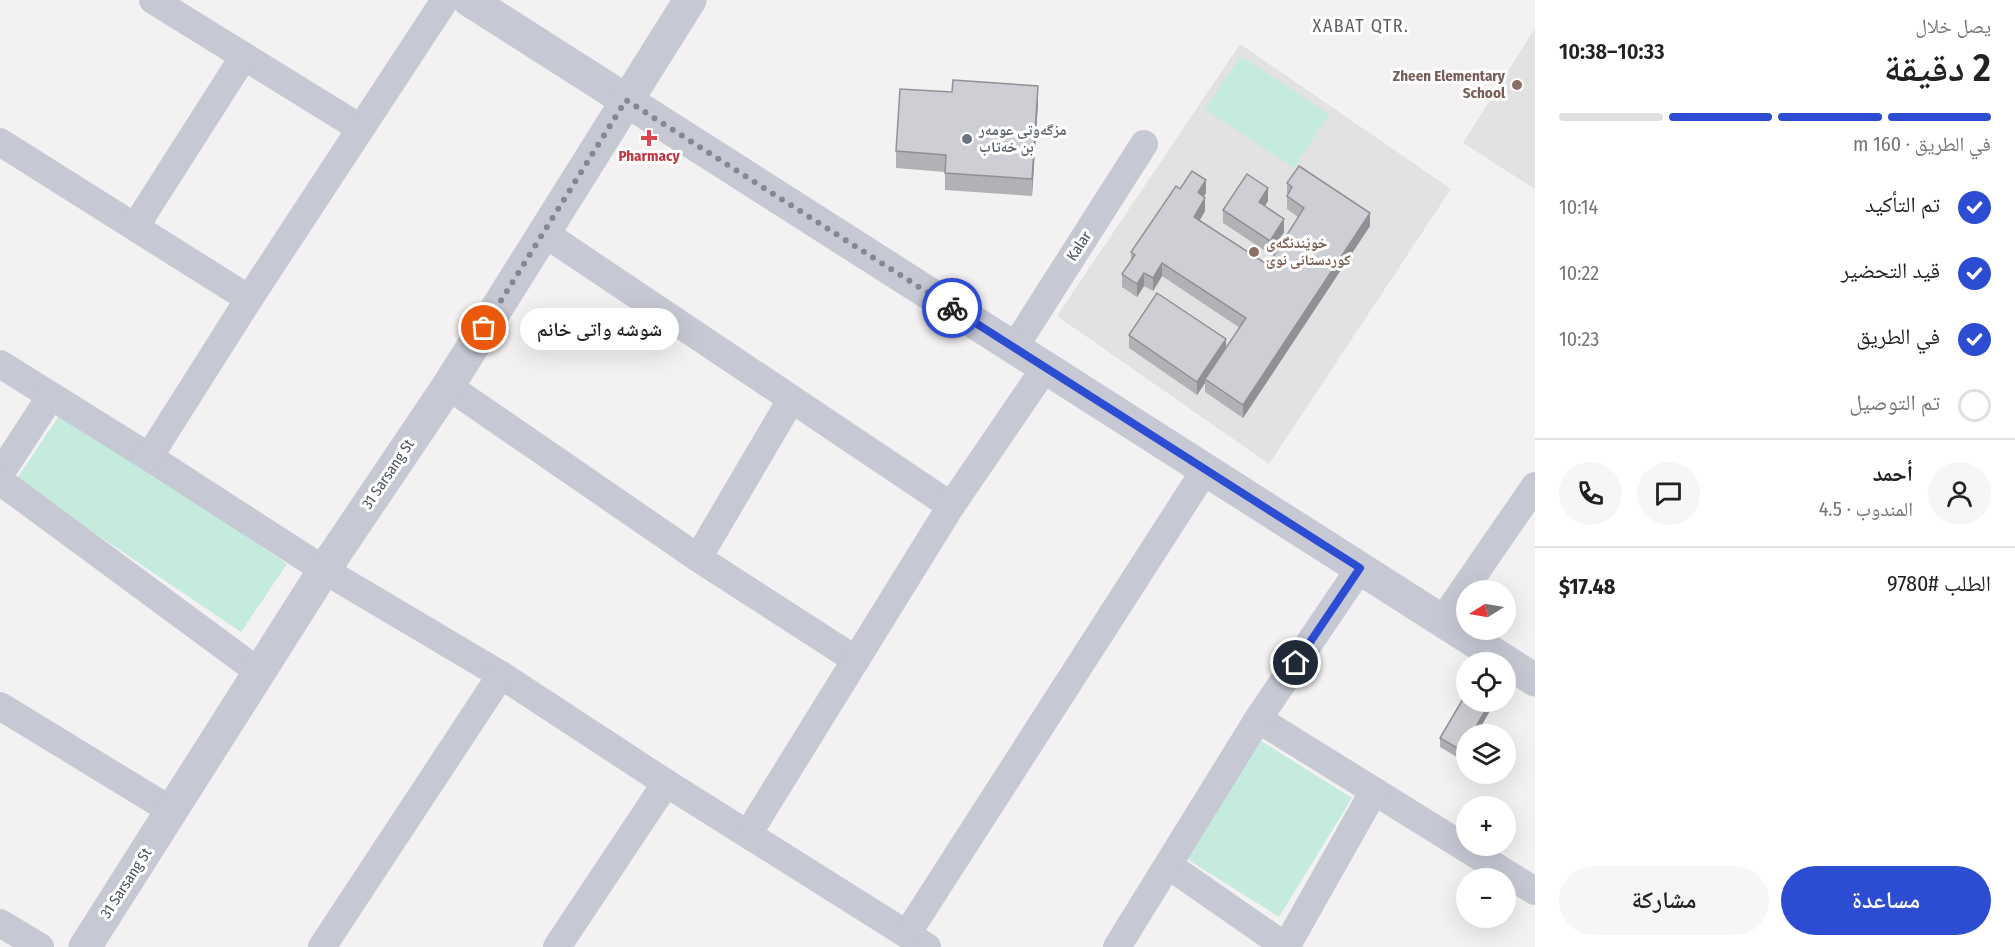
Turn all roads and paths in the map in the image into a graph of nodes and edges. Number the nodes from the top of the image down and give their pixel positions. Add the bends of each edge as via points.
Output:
1 (153, 0) edge
2 (445, 0) edge
3 (469, 0) edge
4 (690, 0) edge
5 (244, 56) junction
6 (626, 100) junction
7 (360, 128) junction
8 (0, 142) edge
9 (1144, 144) dead end
10 (135, 227) junction
11 (544, 232) junction
12 (249, 299) junction
13 (1014, 348) junction
14 (0, 364) edge
15 (1045, 368) junction
16 (448, 386) junction
17 (51, 396) junction
18 (791, 400) junction
19 (149, 457) junction
20 (1205, 470) junction
21 (0, 474) edge
22 (0, 481) edge
23 (1535, 486) edge
24 (951, 506) junction
25 (698, 558) junction
26 (1360, 568) junction
27 (324, 570) junction
28 (1442, 621) junction
29 (856, 660) junction
30 (259, 672) junction
31 (501, 675) junction
32 (1535, 680) edge
33 (0, 706) edge
34 (1258, 719) junction
35 (666, 783) junction
36 (1374, 791) junction
37 (172, 811) junction
38 (748, 834) junction
39 (1168, 865) junction
40 (1535, 891) edge
41 (0, 923) edge
42 (917, 940) edge
43 (40, 947) edge
44 (85, 947) edge
45 (322, 947) edge
46 (557, 947) edge
47 (1117, 947) edge
48 (1286, 947) edge

1 - 5 street
2 - 7 street
3 - 6 street
4 - 6 street, 31 Sarsang St
5 - 7 street
5 - 10 street
6 - 11 street, 31 Sarsang St
6 - 13 street
7 - 12 street
8 - 10 street
9 - 13 street, Kalar
10 - 12 street
11 - 16 street, 31 Sarsang St
11 - 18 street
12 - 19 street
13 - 15 street
14 - 17 street
15 - 20 street
15 - 24 street
16 - 25 street
16 - 27 street, 31 Sarsang St
17 - 19 street
17 - 21 street
18 - 24 street
18 - 25 street
19 - 27 street
20 - 26 street
20 - 42 street
22 - 30 street
23 - 28 street
24 - 29 street
25 - 29 street
26 - 28 street
26 - 34 street
27 - 30 street, 31 Sarsang St
27 - 31 street
28 - 32 street
29 - 38 street
30 - 37 street, 31 Sarsang St
31 - 35 street
31 - 45 street
33 - 37 street
34 - 36 street
34 - 39 street
35 - 38 street
35 - 46 street
36 - 40 street
36 - 48 street
37 - 44 street, 31 Sarsang St
38 - 42 street
39 - 47 street
39 - 48 street
41 - 43 street

